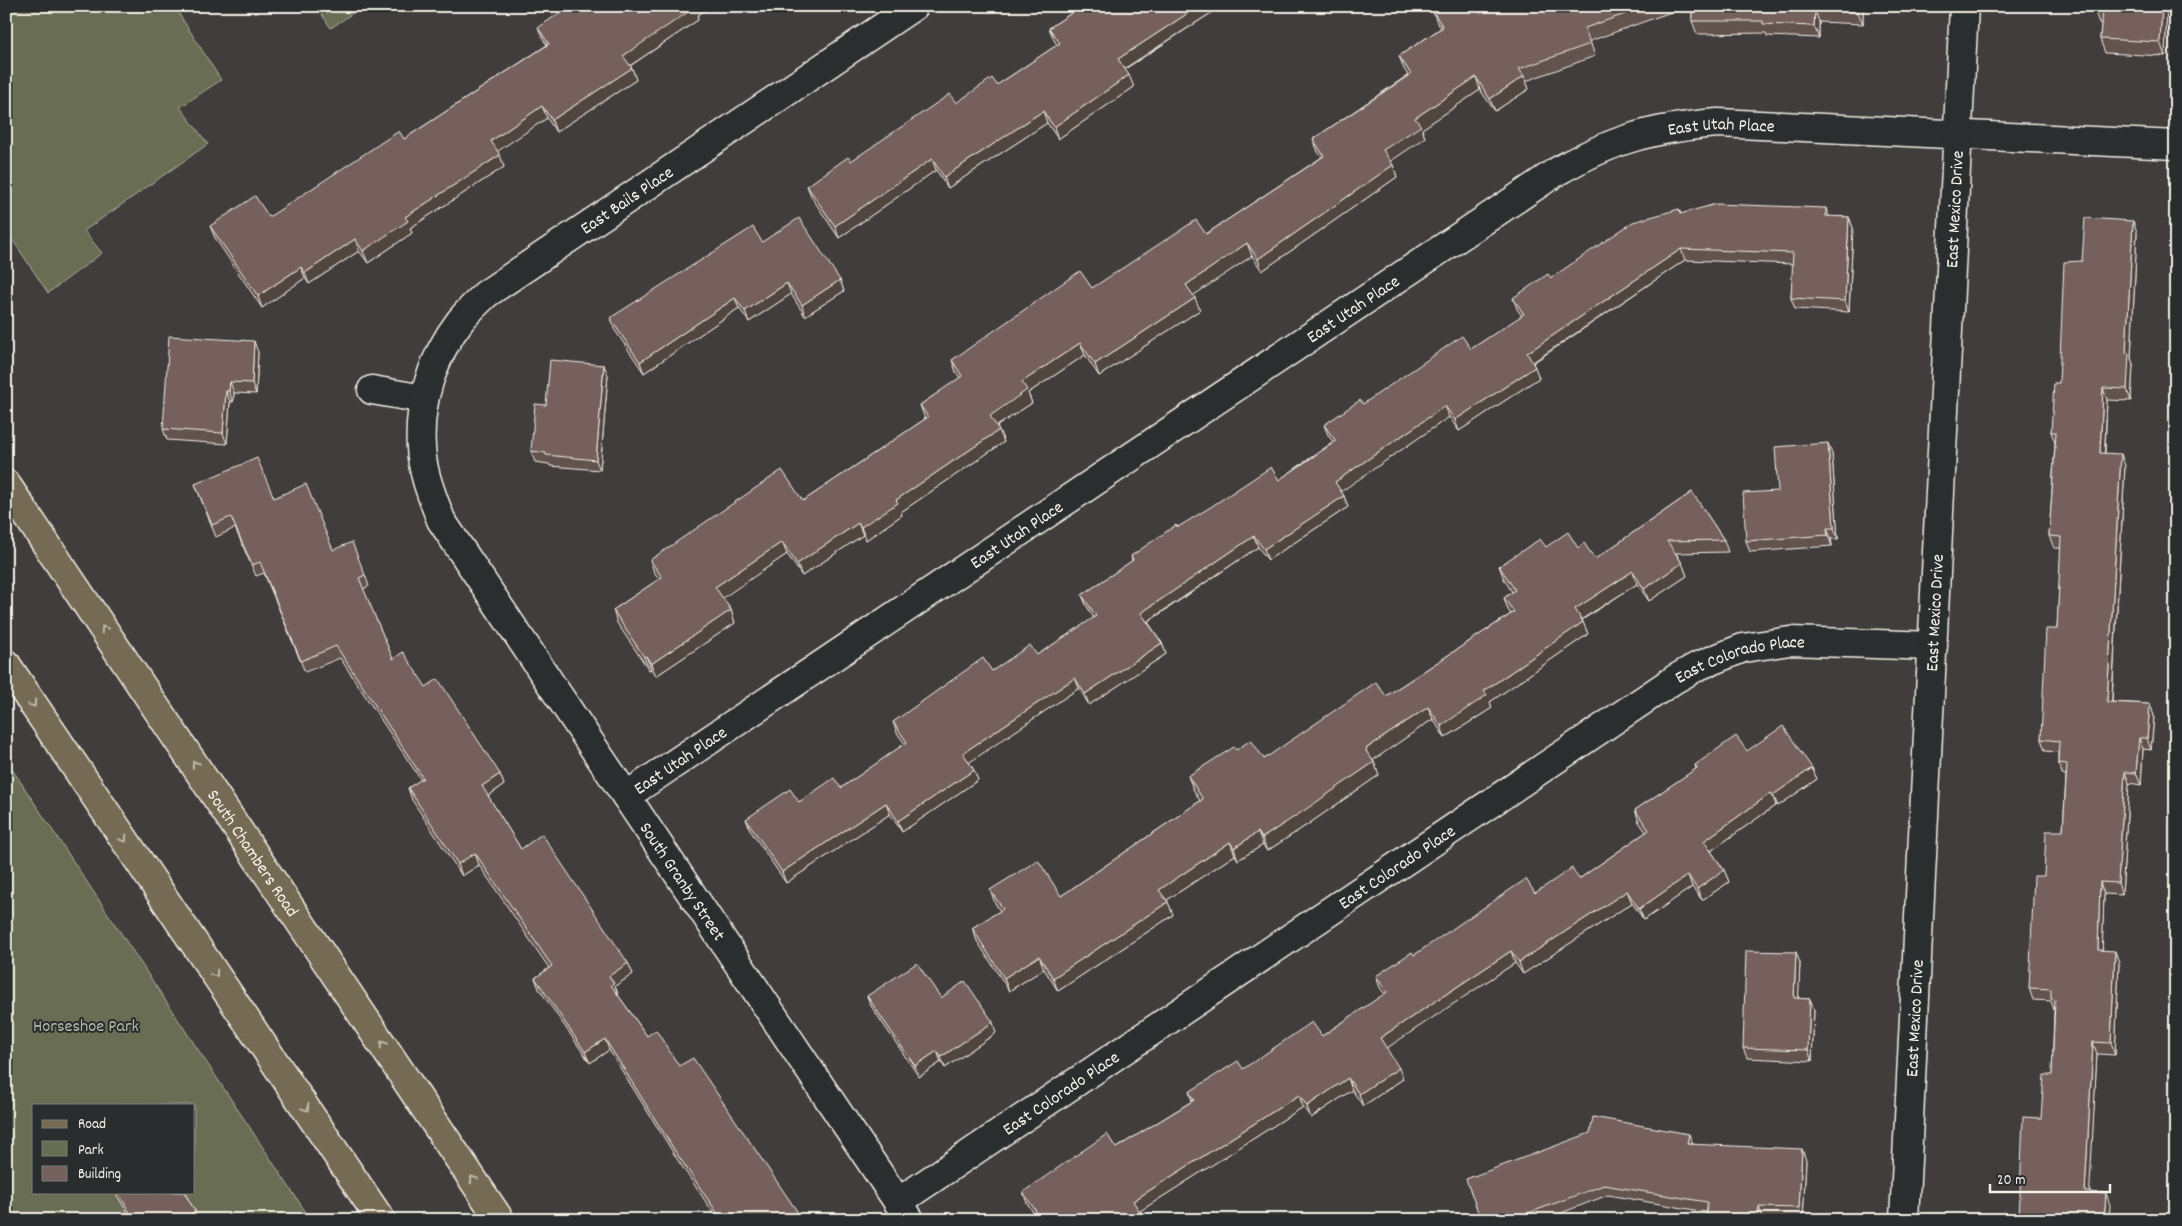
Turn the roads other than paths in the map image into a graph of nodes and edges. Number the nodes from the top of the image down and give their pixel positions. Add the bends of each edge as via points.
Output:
1 (914, 6) edge
2 (1964, 6) edge
3 (1958, 134) junction
4 (2176, 145) edge
5 (372, 390) dead end
6 (424, 399) junction
7 (6, 484) edge
8 (1933, 646) junction
9 (6, 664) edge
10 (626, 796) junction
11 (904, 1211) edge
12 (381, 1220) edge
13 (500, 1220) edge
14 (1904, 1220) edge

1 - 6 street, East Bails Place via 486,294 460,322 439,354
2 - 3 street, East Mexico Drive
3 - 4 street, East Utah Place
3 - 8 street, East Mexico Drive
3 - 10 street, East Utah Place via 1718,122 1672,126 1628,137 1585,155
5 - 6 street
6 - 10 street, South Granby Street via 421,447 428,485 441,520
13 -> 7 main road, South Chambers Road
8 - 11 street, East Colorado Place via 1790,641 1743,648 1698,666
8 - 14 street, East Mexico Drive
9 -> 12 main road
10 - 11 street, South Granby Street

